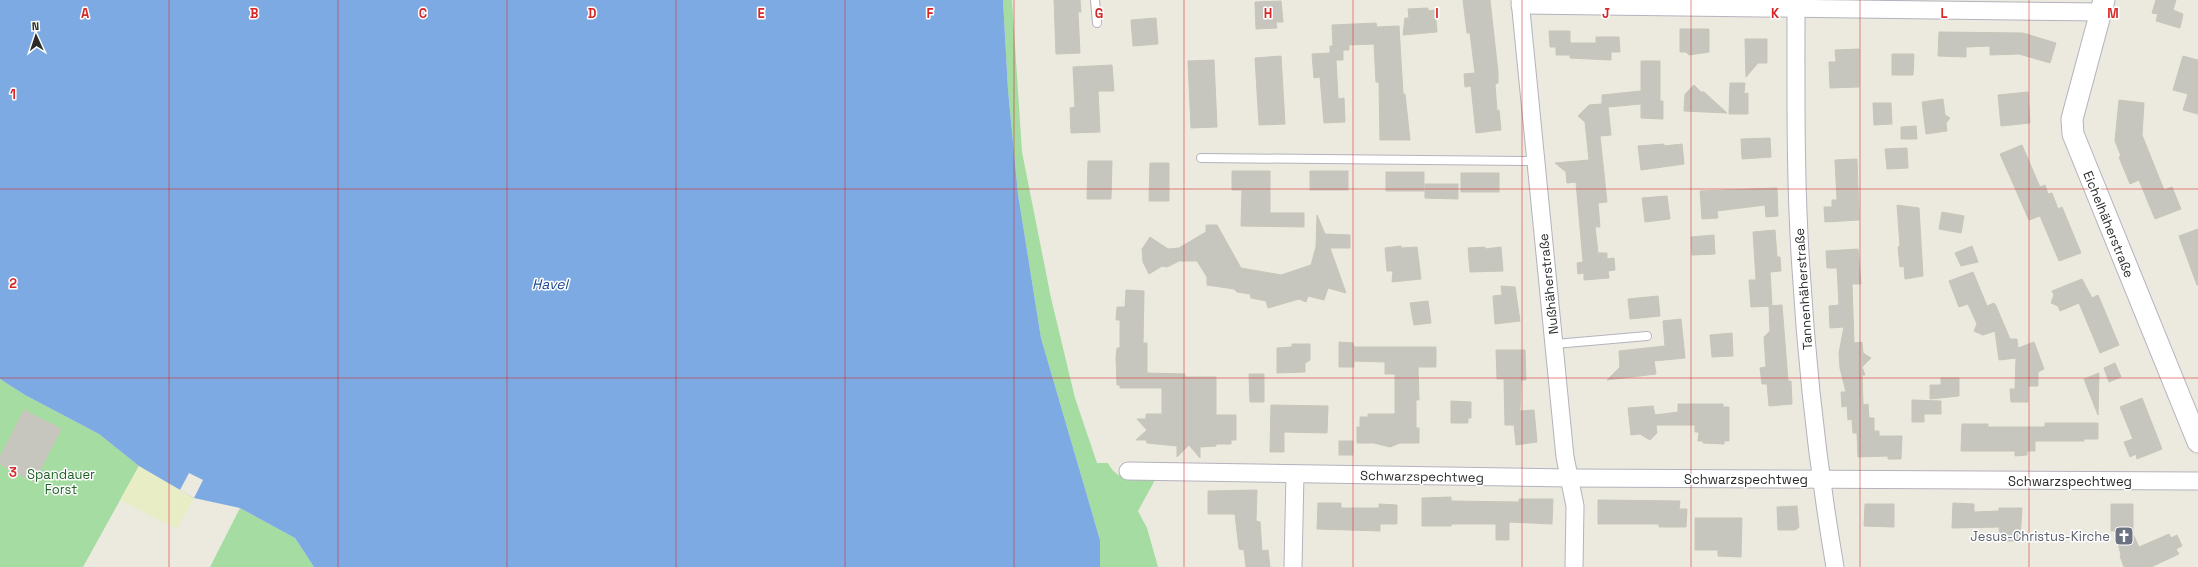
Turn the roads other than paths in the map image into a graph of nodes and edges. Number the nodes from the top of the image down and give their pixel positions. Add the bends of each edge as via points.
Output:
1 (1095, 0) edge
2 (1520, 2) edge
3 (2103, 6) edge
4 (1796, 9) junction
5 (1097, 23) dead end
6 (1201, 158) dead end
7 (1535, 161) junction
8 (1647, 336) dead end
9 (1555, 344) junction
10 (2198, 442) edge
11 (1128, 472) dead end
12 (1295, 474) junction
13 (1569, 478) junction
14 (1820, 479) junction
15 (2198, 481) edge
16 (1293, 567) edge
17 (1574, 567) edge
18 (1835, 567) edge

1 - 5 lane
2 - 4 street
2 - 7 street, Nußhäherstraße
3 - 4 street
3 - 10 street, Eichelhäherstraße via 2072,119 2073,134
4 - 14 street, Tannenhäherstraße via 1800,268
6 - 7 lane
7 - 9 street, Nußhäherstraße
8 - 9 lane
9 - 13 street, Nußhäherstraße
11 - 12 street, Schwarzspechtweg
12 - 13 street, Schwarzspechtweg
12 - 16 street
13 - 14 street, Schwarzspechtweg
13 - 17 street, Nußhäherstraße via 1575,506
14 - 15 street, Schwarzspechtweg
14 - 18 street, Tannenhäherstraße

